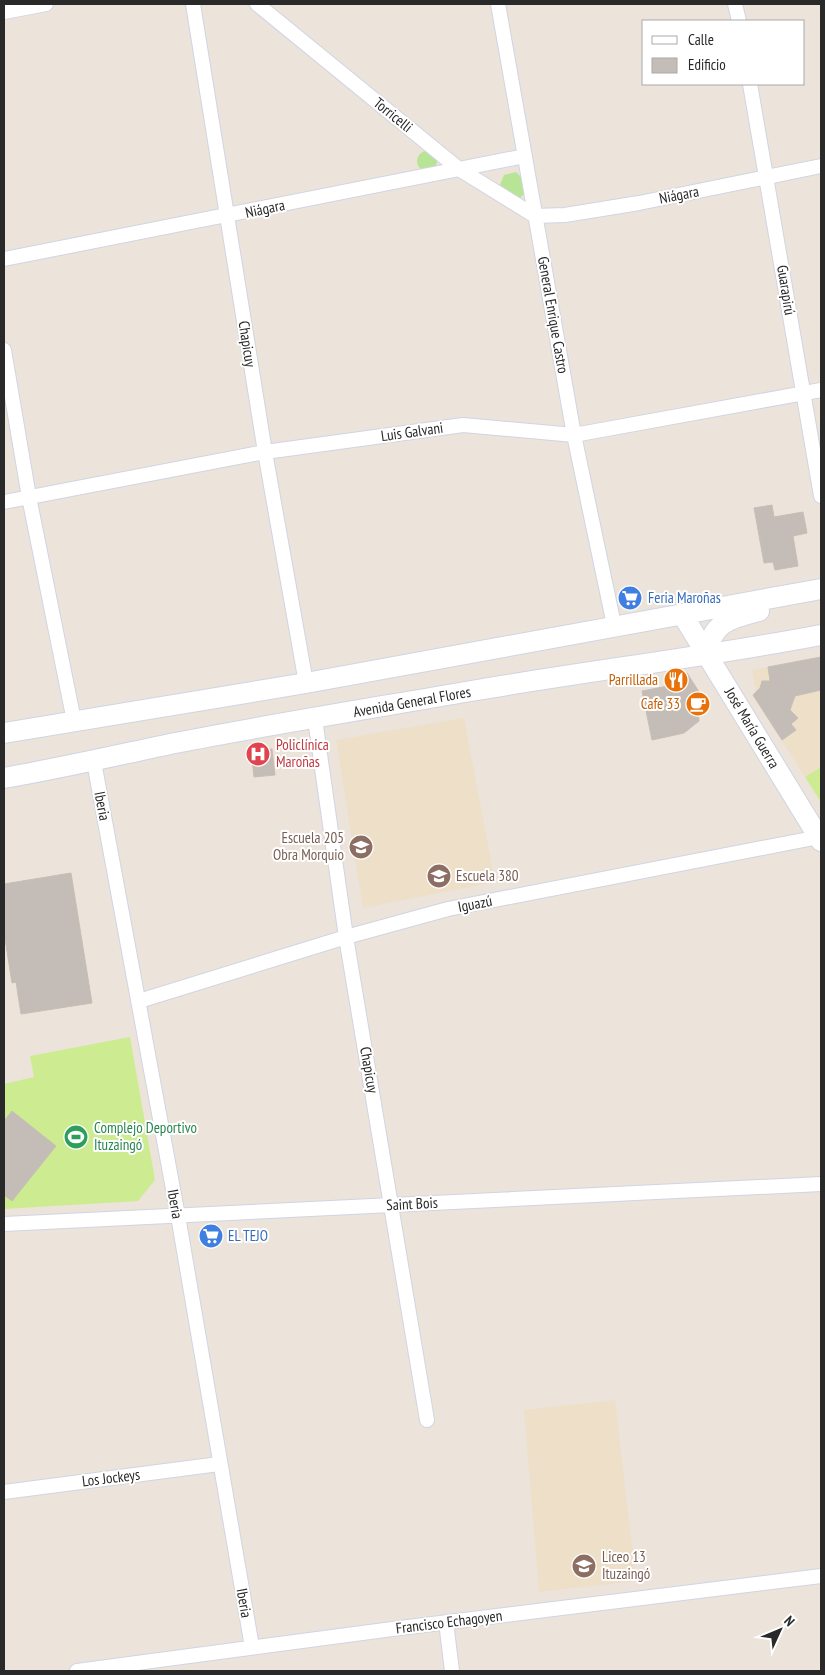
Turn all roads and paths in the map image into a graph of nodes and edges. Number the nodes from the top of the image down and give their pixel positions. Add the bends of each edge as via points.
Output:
1 (46, 4) edge
2 (193, 4) edge
3 (258, 4) edge
4 (498, 4) edge
5 (736, 4) edge
6 (4, 12) edge
7 (739, 20) edge
8 (750, 85) edge
9 (526, 156) junction
10 (821, 166) edge
11 (459, 169) junction
12 (768, 177) junction
13 (536, 216) junction
14 (226, 217) junction
15 (4, 259) edge
16 (4, 350) edge
17 (821, 390) edge
18 (803, 393) junction
19 (574, 435) junction
20 (265, 452) junction
21 (821, 496) edge
22 (28, 497) junction
23 (4, 502) edge
24 (821, 589) edge
25 (821, 595) edge
26 (682, 614) junction
27 (614, 625) junction
28 (821, 635) edge
29 (708, 656) junction
30 (306, 683) junction
31 (315, 719) junction
32 (74, 721) junction
33 (4, 733) edge
34 (94, 762) junction
35 (4, 778) edge
36 (820, 839) edge
37 (346, 937) junction
38 (139, 1001) junction
39 (821, 1184) edge
40 (392, 1205) junction
41 (178, 1216) junction
42 (4, 1224) edge
43 (427, 1420) dead end
44 (219, 1464) junction
45 (4, 1492) edge
46 (821, 1576) edge
47 (446, 1622) junction
48 (252, 1647) junction
49 (77, 1671) edge
50 (452, 1671) edge

1 - 6 street
2 - 14 street, Chapicuy
3 - 11 street, Torricelli
4 - 9 street, General Enrique Castro
5 - 7 street
8 - 12 street, Guarapirú
9 - 11 street, Niágara
9 - 13 street, General Enrique Castro
10 - 12 street, Niágara
11 - 13 street, Torricelli
11 - 14 street, Niágara
12 - 13 street, Niágara via 638,203 565,215
12 - 18 street, Guarapirú
13 - 19 street, General Enrique Castro
14 - 15 street, Niágara
14 - 20 street, Chapicuy
16 - 22 street
17 - 18 street, Luis Galvani
18 - 19 street, Luis Galvani
18 - 21 street, Guarapirú
19 - 20 street, Luis Galvani via 464,425
19 - 27 street, General Enrique Castro
20 - 22 street, Luis Galvani
20 - 30 street, Chapicuy
22 - 23 street, Luis Galvani
22 - 32 street
24 - 26 main road
25 - 29 main road via 731,620 713,632 708,641
26 - 27 main road
26 - 29 main road, José María Guerra
27 - 30 main road
28 - 29 main road, Avenida General Flores
29 - 31 main road, Avenida General Flores via 614,667
29 - 36 main road, José María Guerra
30 - 32 main road
31 - 34 main road, Avenida General Flores via 175,743
31 - 37 street, Chapicuy
32 - 33 main road
34 - 35 main road, Avenida General Flores
34 - 38 street, Iberia
36 - 37 street, Iguazú via 448,909
37 - 38 street, Iguazú
37 - 40 street, Chapicuy
38 - 41 street, Iberia
39 - 40 street, Saint Bois
40 - 41 street, Saint Bois
40 - 43 street, Chapicuy
41 - 42 street, Saint Bois
41 - 44 street, Iberia
44 - 45 street, Los Jockeys
44 - 48 street, Iberia
46 - 47 street, Francisco Echagoyen
47 - 48 street, Francisco Echagoyen
47 - 50 street
48 - 49 street, Francisco Echagoyen

